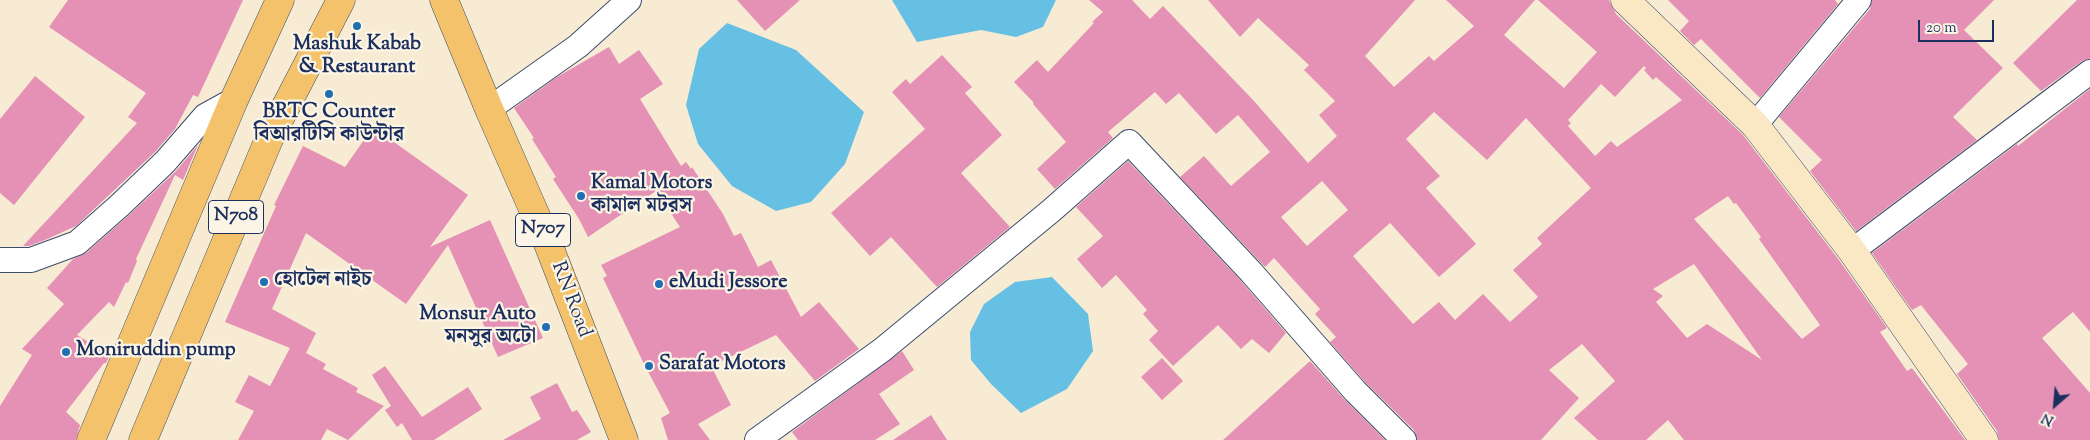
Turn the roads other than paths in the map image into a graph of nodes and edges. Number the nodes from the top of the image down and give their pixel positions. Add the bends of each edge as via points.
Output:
1 (280, 0) edge
2 (341, 0) edge
3 (430, 0) edge
4 (629, 0) edge
5 (1626, 0) edge
6 (1859, 0) edge
7 (449, 12) edge
8 (2090, 72) edge
9 (234, 100) junction
10 (489, 109) junction
11 (1755, 125) junction
12 (1852, 251) junction
13 (0, 260) edge
14 (91, 440) edge
15 (143, 440) edge
16 (624, 440) edge
17 (757, 440) edge
18 (1404, 440) edge
19 (1984, 440) edge

1 - 9 highway, N708
2 - 15 highway, N708 via 269,139
3 - 7 highway, RN Road / N707
4 - 10 street via 578,46
5 - 11 street
6 - 11 street
7 - 10 highway, RN Road / N707
8 - 12 street
9 - 13 street via 205,116 165,162 77,243 31,260
9 - 14 highway, N708
10 - 16 highway, RN Road / N707 via 547,240
11 - 12 street
12 - 19 street
17 - 18 street via 882,350 1129,142 1355,391

